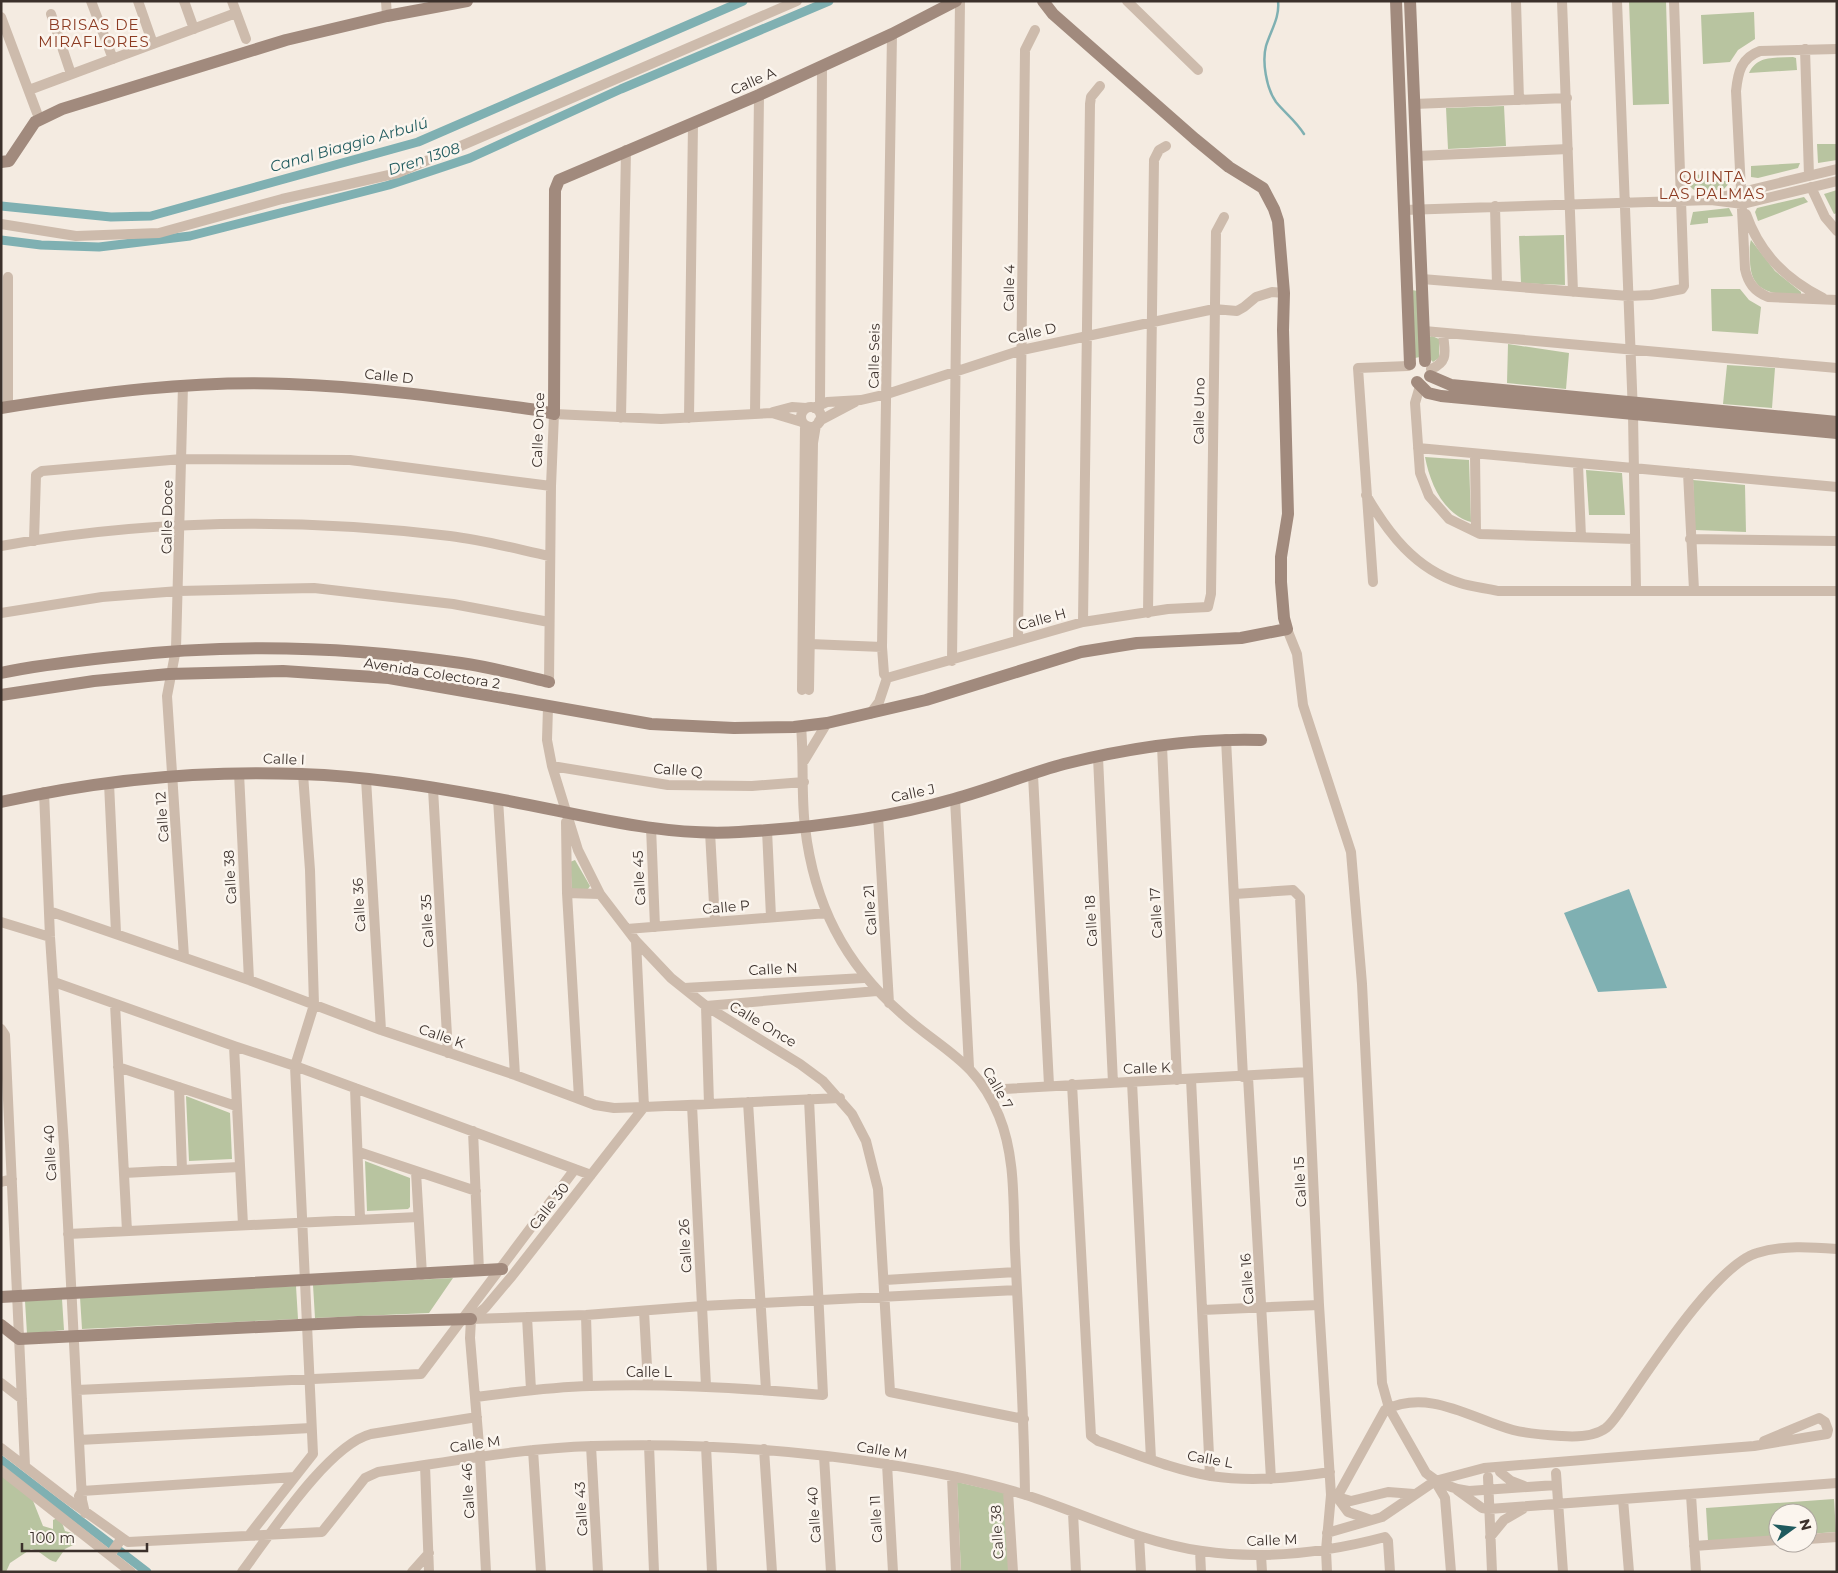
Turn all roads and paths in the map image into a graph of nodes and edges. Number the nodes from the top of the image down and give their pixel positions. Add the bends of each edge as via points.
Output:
1 (91, 1) edge
2 (138, 1) edge
3 (184, 1) edge
4 (232, 1) edge
5 (386, 1) edge
6 (467, 1) edge
7 (798, 1) edge
8 (956, 1) edge
9 (960, 1) edge
10 (1043, 1) edge
11 (1127, 1) edge
12 (1396, 1) edge
13 (1410, 1) edge
14 (1562, 1) edge
15 (1617, 1) edge
16 (1674, 1) edge
17 (1516, 2) edge
18 (428, 5) edge
19 (236, 13) junction
20 (51, 14) dead end
21 (387, 16) junction
22 (1, 17) edge
23 (194, 29) junction
24 (1035, 30) dead end
25 (892, 34) junction
26 (246, 39) dead end
27 (153, 44) junction
28 (1806, 49) junction
29 (1837, 49) edge
30 (113, 59) junction
31 (822, 67) junction
32 (1198, 70) dead end
33 (71, 74) junction
34 (1100, 86) dead end
35 (29, 90) junction
36 (759, 95) junction
37 (1567, 98) junction
38 (1519, 100) junction
39 (1414, 104) junction
40 (37, 113) dead end
41 (694, 123) junction
42 (1166, 146) dead end
43 (1568, 149) junction
44 (626, 150) junction
45 (1417, 156) junction
46 (1, 162) edge
47 (1837, 169) edge
48 (1809, 176) junction
49 (559, 180) joint
50 (1837, 181) edge
51 (1812, 188) junction
52 (1742, 191) junction
53 (1711, 200) junction
54 (1681, 201) junction
55 (1625, 202) junction
56 (1570, 204) junction
57 (1743, 204) junction
58 (1495, 206) junction
59 (1404, 210) junction
60 (1419, 210) junction
61 (1224, 217) dead end
62 (1, 224) edge
63 (1837, 232) edge
64 (8, 277) dead end
65 (1422, 279) junction
66 (1497, 285) junction
67 (1573, 292) junction
68 (1284, 293) junction
69 (1628, 296) junction
70 (1832, 300) edge
71 (1214, 309) junction
72 (1153, 322) junction
73 (1424, 331) junction
74 (1443, 333) junction
75 (1089, 335) junction
76 (1629, 349) junction
77 (1022, 350) junction
78 (1409, 365) junction
79 (1429, 368) junction
80 (1837, 368) edge
81 (956, 372) junction
82 (1419, 384) junction
83 (183, 385) junction
84 (887, 394) junction
85 (861, 400) junction
86 (814, 406) junction
87 (4, 408) edge
88 (1632, 408) junction
89 (772, 413) junction
90 (554, 414) junction
91 (755, 414) junction
92 (621, 418) junction
93 (689, 418) junction
94 (1837, 422) edge
95 (811, 423) junction
96 (1837, 433) edge
97 (1418, 448) junction
98 (1475, 454) junction
99 (182, 459) junction
100 (1578, 464) junction
101 (1634, 469) junction
102 (1688, 473) junction
103 (551, 486) junction
104 (1837, 487) edge
105 (1366, 494) junction
106 (180, 525) junction
107 (1476, 532) junction
108 (1581, 537) junction
109 (1635, 539) junction
110 (1690, 539) junction
111 (34, 541) junction
112 (1837, 541) edge
113 (1, 546) edge
114 (550, 556) junction
115 (1373, 582) dead end
116 (1636, 590) junction
117 (1694, 590) junction
118 (179, 591) junction
119 (1837, 591) edge
120 (1208, 606) joint
121 (1, 613) edge
122 (1148, 613) junction
123 (549, 622) junction
124 (1083, 622) junction
125 (1287, 629) junction
126 (1018, 640) junction
127 (810, 644) junction
128 (882, 647) junction
129 (176, 649) junction
130 (952, 661) junction
131 (1, 673) edge
132 (170, 674) junction
133 (887, 678) junction
134 (550, 682) joint
135 (1, 695) edge
136 (548, 707) junction
137 (870, 714) junction
138 (827, 723) junction
139 (801, 726) junction
140 (1226, 739) junction
141 (1261, 740) dead end
142 (1162, 746) junction
143 (1098, 757) junction
144 (804, 762) junction
145 (552, 766) junction
146 (239, 773) junction
147 (303, 774) junction
148 (1033, 775) junction
149 (173, 776) junction
150 (366, 779) junction
151 (804, 782) junction
152 (110, 783) junction
153 (433, 788) junction
154 (44, 792) junction
155 (498, 799) junction
156 (955, 799) junction
157 (1, 802) edge
158 (566, 812) junction
159 (878, 816) junction
160 (651, 827) junction
161 (805, 827) junction
162 (767, 830) junction
163 (710, 832) junction
164 (567, 893) junction
165 (600, 894) junction
166 (1235, 894) junction
167 (49, 911) junction
168 (827, 913) junction
169 (771, 918) junction
170 (1, 922) edge
171 (715, 922) junction
172 (655, 927) junction
173 (627, 929) junction
174 (116, 934) junction
175 (50, 937) junction
176 (636, 941) junction
177 (184, 957) junction
178 (864, 978) junction
179 (249, 980) junction
180 (54, 982) junction
181 (684, 988) junction
182 (877, 991) junction
183 (889, 1002) junction
184 (115, 1004) junction
185 (314, 1005) junction
186 (706, 1006) junction
187 (1, 1029) edge
188 (381, 1030) junction
189 (234, 1046) junction
190 (448, 1053) junction
191 (295, 1066) junction
192 (118, 1067) junction
193 (969, 1067) junction
194 (1308, 1072) junction
195 (515, 1075) junction
196 (1246, 1077) junction
197 (1191, 1079) junction
198 (1177, 1080) junction
199 (1132, 1082) junction
200 (1113, 1083) junction
201 (1072, 1084) junction
202 (1049, 1086) junction
203 (179, 1087) junction
204 (354, 1088) junction
205 (986, 1090) junction
206 (578, 1098) junction
207 (840, 1098) junction
208 (809, 1100) junction
209 (5, 1102) edge
210 (748, 1102) junction
211 (709, 1104) junction
212 (692, 1105) junction
213 (236, 1106) junction
214 (644, 1107) junction
215 (614, 1108) junction
216 (473, 1131) junction
217 (622, 1135) junction
218 (359, 1152) junction
219 (239, 1167) junction
220 (575, 1169) junction
221 (182, 1170) junction
222 (416, 1172) junction
223 (124, 1173) junction
224 (591, 1175) junction
225 (12, 1179) junction
226 (1, 1182) edge
227 (476, 1191) junction
228 (418, 1217) junction
229 (360, 1218) junction
230 (302, 1222) junction
231 (243, 1225) junction
232 (127, 1231) junction
233 (68, 1234) junction
234 (1837, 1249) edge
235 (479, 1271) junction
236 (507, 1272) junction
237 (1016, 1272) junction
238 (422, 1275) junction
239 (884, 1280) junction
240 (304, 1281) junction
241 (1017, 1290) junction
242 (70, 1293) junction
243 (17, 1296) junction
244 (1, 1297) edge
245 (884, 1298) junction
246 (817, 1301) junction
247 (759, 1304) junction
248 (1319, 1305) junction
249 (702, 1306) junction
250 (1262, 1308) junction
251 (1202, 1310) junction
252 (644, 1311) junction
253 (586, 1315) junction
254 (527, 1317) junction
255 (467, 1319) junction
256 (1, 1325) edge
257 (306, 1325) junction
258 (73, 1337) junction
259 (19, 1339) junction
260 (310, 1378) junction
261 (1, 1383) edge
262 (648, 1385) junction
263 (588, 1386) junction
264 (706, 1386) junction
265 (77, 1390) junction
266 (531, 1390) junction
267 (766, 1390) junction
268 (476, 1397) junction
269 (22, 1400) junction
270 (1389, 1408) junction
271 (477, 1417) junction
272 (1024, 1419) junction
273 (311, 1428) junction
274 (1832, 1430) edge
275 (79, 1440) junction
276 (649, 1445) junction
277 (592, 1446) junction
278 (706, 1446) junction
279 (1754, 1446) junction
280 (1, 1448) edge
281 (764, 1449) junction
282 (533, 1450) junction
283 (313, 1454) junction
284 (824, 1456) junction
285 (480, 1457) junction
286 (1151, 1459) junction
287 (887, 1464) junction
288 (326, 1465) junction
289 (424, 1465) junction
290 (25, 1466) junction
291 (1, 1470) edge
292 (1330, 1472) junction
293 (1500, 1472) dead end
294 (1556, 1474) dead end
295 (1210, 1476) junction
296 (295, 1477) junction
297 (952, 1477) junction
298 (1488, 1477) dead end
299 (270, 1479) junction
300 (1270, 1479) junction
301 (1435, 1481) junction
302 (1837, 1483) edge
303 (1556, 1485) junction
304 (1530, 1487) junction
305 (1456, 1489) junction
306 (1488, 1490) junction
307 (82, 1491) junction
308 (1008, 1491) junction
309 (1414, 1494) junction
310 (281, 1495) junction
311 (1025, 1495) junction
312 (1691, 1495) junction
313 (1334, 1496) junction
314 (1623, 1500) junction
315 (70, 1501) junction
316 (1558, 1504) junction
317 (1531, 1506) junction
318 (1489, 1509) junction
319 (85, 1513) junction
320 (1073, 1513) junction
321 (1371, 1520) junction
322 (272, 1533) junction
323 (1327, 1533) junction
324 (250, 1534) junction
325 (1139, 1536) junction
326 (1490, 1537) junction
327 (1837, 1537) edge
328 (1818, 1538) edge
329 (1768, 1541) edge
330 (116, 1546) junction
331 (1694, 1546) junction
332 (1326, 1550) junction
333 (1200, 1551) junction
334 (429, 1553) junction
335 (1262, 1555) junction
336 (131, 1572) edge
337 (242, 1572) edge
338 (412, 1572) edge
339 (429, 1572) edge
340 (486, 1572) edge
341 (542, 1572) edge
342 (598, 1572) edge
343 (654, 1572) edge
344 (712, 1572) edge
345 (772, 1572) edge
346 (831, 1572) edge
347 (893, 1572) edge
348 (956, 1572) edge
349 (1013, 1572) edge
350 (1076, 1572) edge
351 (1141, 1572) edge
352 (1201, 1572) edge
353 (1262, 1572) edge
354 (1327, 1572) edge
355 (1390, 1572) edge
356 (1452, 1572) edge
357 (1492, 1572) edge
358 (1563, 1572) edge
359 (1629, 1572) edge
360 (1696, 1572) edge

1 - 30 street
2 - 27 street
3 - 23 street
4 - 19 street
5 - 21 street
6 - 18 street
7 - 62 street via 398,173 282,199 159,234 76,236
8 - 25 street, Calle A
9 - 81 street
10 - 68 street via 1053,14 1160,110 1229,167 1263,188 1278,221
11 - 32 street
12 - 59 street
13 - 39 street
14 - 37 street
15 - 55 street
16 - 54 street
17 - 38 street
18 - 21 street
19 - 23 street
19 - 26 street
20 - 33 street
21 - 46 street via 278,38 62,109 35,122 9,161
22 - 35 street
23 - 27 street
24 - 77 street, Calle 4 via 1025,50
25 - 31 street, Calle A
25 - 84 street, Calle Seis
27 - 30 street
28 - 29 street
28 - 48 street
28 - 52 street via 1760,51 1751,54 1740,69 1736,90
30 - 33 street
31 - 36 street, Calle A
31 - 86 street
33 - 35 street
34 - 75 street via 1091,97 1090,104
35 - 40 street
36 - 41 street, Calle A
36 - 91 street
37 - 38 street
37 - 43 street
38 - 39 street
39 - 45 street
41 - 44 street, Calle A
41 - 93 street
42 - 72 street via 1159,150 1154,160
43 - 45 street
43 - 56 street
44 - 49 street, Calle A
44 - 92 street
45 - 60 street
47 - 48 street
48 - 52 street
49 - 90 street, Calle Once via 555,190
50 - 51 street
51 - 57 street
51 - 63 street via 1825,217
52 - 53 street
52 - 57 street
53 - 54 street
53 - 57 street
54 - 55 street
54 - 69 street via 1683,288
55 - 56 street
55 - 69 street
56 - 58 street
56 - 67 street
57 - 70 street via 1759,243 1776,266 1799,285
57 - 70 street via 1745,268 1754,289 1768,297
58 - 60 street
58 - 66 street
59 - 60 street
59 - 78 street
60 - 65 street
61 - 71 street, Calle Uno via 1216,232
64 - 87 street
65 - 66 street
65 - 73 street
66 - 67 street
67 - 69 street
68 - 71 street, Calle D via 1272,292 1256,297 1237,310
68 - 125 street via 1288,514 1281,582
69 - 76 street
71 - 72 street, Calle D
71 - 120 street, Calle Uno via 1211,594
72 - 75 street, Calle D
72 - 122 street
73 - 74 street
73 - 79 street
74 - 76 street
74 - 79 street via 1444,358 1440,365
75 - 77 street, Calle D
75 - 124 street
76 - 80 street
76 - 88 street
77 - 81 street, Calle D
77 - 126 street, Calle 4
78 - 79 street via 1416,360
78 - 82 street via 1408,375
78 - 105 street via 1358,368
79 - 82 street via 1424,382
79 - 88 street via 1451,385
81 - 84 street, Calle D
81 - 130 street
82 - 88 street via 1428,393 1441,396
82 - 97 street via 1415,403
83 - 87 street, Calle D via 85,395
83 - 90 street, Calle D via 287,384 368,388
83 - 99 street, Calle Doce
84 - 85 street, Calle D
84 - 128 street, Calle Seis
85 - 86 street, Calle D
85 - 95 street, Calle D
86 - 89 street, Calle D via 792,407
86 - 95 street via 820,412
86 - 95 street via 801,415
88 - 94 street
88 - 96 street
88 - 101 street
89 - 91 street, Calle D
89 - 95 street, Calle D
90 - 92 street, Calle D
90 - 103 street, Calle Once
91 - 93 street, Calle D
92 - 93 street, Calle D
95 - 127 street
95 - 127 street via 806,690
97 - 98 street
97 - 107 street via 1420,473 1428,496 1449,519
98 - 100 street
98 - 107 street
99 - 103 street via 350,460
99 - 106 street, Calle Doce
99 - 111 street via 42,471 36,475 34,483
100 - 101 street
100 - 108 street
101 - 102 street
101 - 109 street
102 - 104 street
102 - 110 street
103 - 114 street, Calle Once
105 - 115 street
105 - 116 street via 1385,528 1416,560 1459,583 1498,591
106 - 111 street via 106,530
106 - 114 street via 354,527 452,536
106 - 118 street, Calle Doce
107 - 108 street
108 - 109 street
109 - 116 street
110 - 112 street
110 - 117 street
111 - 113 street
114 - 123 street, Calle Once
116 - 117 street
117 - 119 street
118 - 121 street via 102,597
118 - 123 street via 314,588 453,604
118 - 129 street, Calle Doce
120 - 122 street, Calle H
122 - 124 street, Calle H
123 - 134 street, Calle Once
124 - 126 street, Calle H
125 - 137 street, Avenida Colectora 2 via 1241,638 1137,643 1081,652
125 - 270 street via 1297,654 1303,705 1351,852 1362,984 1382,1383
126 - 130 street, Calle H
127 - 128 street
128 - 133 street, Calle Seis
129 - 131 street, Avenida Colectora 2 via 48,664
129 - 132 street, Calle 12
129 - 134 street, Avenida Colectora 2 via 277,647 374,652 462,663
130 - 133 street, Calle H
132 - 135 street, Avenida Colectora 2
132 - 136 street, Avenida Colectora 2 via 283,671 389,678
132 - 149 street, Calle 12 via 166,696
133 - 137 street via 879,702
136 - 139 street, Avenida Colectora 2 via 651,724 734,728
136 - 145 street, Calle Once via 547,740
137 - 138 street, Avenida Colectora 2
138 - 139 street, Avenida Colectora 2
138 - 144 street
139 - 144 street, Calle 7
140 - 141 street, Calle J
140 - 142 street, Calle J
140 - 166 street, Calle 16
142 - 143 street, Calle J
142 - 198 street, Calle 17
143 - 148 street, Calle J via 1063,764
143 - 200 street, Calle 18
144 - 151 street, Calle 7
145 - 151 street, Calle Q via 668,784 752,786
145 - 158 street, Calle Once
146 - 147 street, Calle I
146 - 149 street, Calle I
146 - 179 street, Calle 38
147 - 150 street, Calle I
147 - 185 street
148 - 156 street, Calle J
148 - 202 street
149 - 152 street, Calle I
149 - 177 street, Calle 12
150 - 153 street, Calle I
150 - 188 street, Calle 36
151 - 161 street, Calle 7
152 - 154 street, Calle I
152 - 174 street
153 - 155 street, Calle I
153 - 190 street, Calle 35
154 - 157 street, Calle I
154 - 167 street, Calle 40
155 - 158 street, Calle I
155 - 195 street
156 - 159 street, Calle J
156 - 193 street
158 - 160 street, Calle J
158 - 164 street
158 - 165 street, Calle Once via 578,850
159 - 161 street, Calle J
159 - 183 street, Calle 21
160 - 163 street, Calle J
160 - 172 street, Calle 45
161 - 162 street, Calle J
161 - 168 street, Calle 7 via 813,869
162 - 163 street, Calle J
162 - 169 street
163 - 171 street
164 - 165 street
164 - 206 street
165 - 173 street, Calle Once
166 - 194 street, Calle 15 via 1293,890 1300,897
166 - 196 street, Calle 16
167 - 174 street, Calle K
167 - 175 street, Calle 40
168 - 169 street, Calle P
168 - 178 street, Calle 7
169 - 171 street, Calle P
170 - 175 street
171 - 172 street, Calle P
172 - 173 street, Calle P
173 - 176 street, Calle Once
174 - 177 street, Calle K
175 - 180 street, Calle 40
176 - 181 street, Calle Once
176 - 214 street
177 - 179 street, Calle K
178 - 181 street, Calle N
178 - 182 street, Calle 7
179 - 185 street, Calle K
180 - 184 street
180 - 233 street, Calle 40
181 - 186 street, Calle Once
182 - 183 street, Calle 7
182 - 186 street
183 - 193 street, Calle 7
184 - 189 street
184 - 192 street
185 - 188 street, Calle K
185 - 191 street
186 - 207 street, Calle Once via 800,1064
186 - 211 street
187 - 209 street via 4,1035
188 - 190 street, Calle K
189 - 191 street
189 - 213 street
190 - 195 street, Calle K
191 - 204 street
191 - 230 street
192 - 203 street
192 - 223 street
193 - 205 street, Calle 7
194 - 196 street, Calle K
194 - 248 street, Calle 15
195 - 206 street, Calle K
196 - 197 street, Calle K
196 - 250 street, Calle 16
197 - 198 street, Calle K
197 - 251 street
198 - 199 street, Calle K
199 - 200 street, Calle K
199 - 286 street
200 - 201 street, Calle K
201 - 202 street, Calle K
201 - 286 street, Calle L via 1091,1436
202 - 205 street, Calle K
203 - 213 street
203 - 221 street
204 - 216 street
204 - 218 street
205 - 237 street, Calle 7 via 1008,1141
206 - 215 street, Calle K
207 - 208 street, Calle K
207 - 239 street, Calle Once via 866,1141 874,1166
208 - 210 street, Calle K
208 - 246 street
209 - 225 street
210 - 211 street, Calle K
210 - 247 street
211 - 212 street, Calle K
212 - 214 street, Calle K
212 - 249 street, Calle 26
213 - 219 street
214 - 215 street, Calle K
214 - 217 street, Calle 30
215 - 217 street via 626,1119
216 - 220 street
216 - 227 street
217 - 224 street, Calle 30
218 - 222 street
218 - 229 street
219 - 221 street
219 - 231 street
220 - 224 street
220 - 236 street
221 - 223 street
222 - 227 street
222 - 228 street
223 - 232 street
224 - 236 street, Calle 30
225 - 226 street
225 - 243 street
227 - 235 street
228 - 229 street
228 - 238 street
229 - 230 street
230 - 231 street
230 - 240 street
231 - 232 street
232 - 233 street
233 - 242 street, Calle 40
234 - 270 street via 1803,1246 1756,1253 1722,1276 1700,1301 1618,1414 1606,1428 1591,1435 1575,1437 1512,1430 1455,1407 1420,1403 1396,1404
235 - 236 street
235 - 238 street
236 - 255 street
237 - 239 street
237 - 241 street, Calle 7
238 - 240 street
239 - 245 street, Calle Once
240 - 242 street
240 - 257 street
241 - 245 street
241 - 272 street, Calle 7
242 - 243 street
242 - 258 street, Calle 40
243 - 244 street
243 - 259 street
245 - 246 street
245 - 272 street, Calle Once via 890,1392
246 - 247 street
246 - 267 street, Calle L via 823,1396
247 - 249 street
247 - 267 street
248 - 250 street
248 - 292 street, Calle 15
249 - 252 street
249 - 264 street, Calle 26
250 - 251 street
250 - 300 street, Calle 16
251 - 295 street
252 - 253 street
252 - 262 street
253 - 254 street
253 - 263 street
254 - 255 street
254 - 266 street
255 - 257 street
255 - 260 street via 421,1374
255 - 268 street, Calle 46
256 - 259 street
257 - 258 street
257 - 260 street
258 - 259 street
258 - 265 street, Calle 40
259 - 269 street
260 - 265 street
260 - 273 street
261 - 269 street
262 - 263 street, Calle L
262 - 264 street, Calle L
263 - 266 street, Calle L
264 - 267 street, Calle L
265 - 275 street, Calle 40
266 - 268 street, Calle L
268 - 271 street, Calle 46
269 - 290 street
270 - 301 street via 1426,1473
270 - 313 street
271 - 285 street, Calle 46
271 - 288 street via 361,1437
272 - 311 street, Calle 7
273 - 275 street
273 - 283 street
274 - 279 street via 1827,1434
274 - 279 street via 1819,1418
275 - 307 street, Calle 40
276 - 277 street, Calle M
276 - 278 street, Calle M
276 - 343 street
277 - 282 street, Calle M
277 - 342 street, Calle 43
278 - 281 street, Calle M
278 - 344 street
279 - 301 street via 1525,1463 1484,1468
280 - 290 street
281 - 284 street, Calle M
281 - 345 street
282 - 285 street, Calle M
282 - 341 street
283 - 288 street
283 - 296 street
284 - 287 street, Calle M
284 - 346 street, Calle 40
285 - 289 street, Calle M
285 - 340 street, Calle 46
286 - 295 street, Calle L
287 - 297 street, Calle M
287 - 347 street, Calle 11
288 - 322 street
289 - 322 street, Calle M via 378,1472 365,1478 322,1532
289 - 334 street
290 - 315 street
291 - 330 street
292 - 300 street, Calle L
292 - 313 street, Calle 15
293 - 304 street via 1511,1481
294 - 303 street
295 - 300 street, Calle L
296 - 299 street
296 - 310 street
297 - 308 street, Calle M
297 - 348 street
298 - 306 street
299 - 307 street
299 - 310 street via 278,1485
301 - 305 street
301 - 309 street
301 - 356 street via 1445,1498
302 - 312 street
303 - 304 street
303 - 316 street
304 - 306 street
305 - 306 street
305 - 318 street via 1482,1508
306 - 318 street
307 - 315 street
307 - 319 street, Calle 40
308 - 311 street, Calle M
308 - 349 street, Calle 38
309 - 313 street via 1388,1492 1357,1501
309 - 321 street via 1382,1518
310 - 324 street
311 - 320 street, Calle M
312 - 314 street
312 - 331 street
313 - 321 street via 1348,1512
313 - 323 street
314 - 316 street
314 - 359 street
315 - 319 street
316 - 317 street
316 - 358 street
317 - 318 street
317 - 326 street via 1504,1520
318 - 326 street
319 - 330 street
320 - 325 street, Calle M
320 - 350 street
321 - 323 street
322 - 324 street
322 - 337 street
323 - 332 street
324 - 330 street via 128,1542
325 - 333 street, Calle M
325 - 351 street
326 - 357 street
327 - 328 street
329 - 331 street
330 - 336 street
331 - 360 street
332 - 335 street, Calle M
332 - 354 street
332 - 355 street, Calle M via 1385,1537
333 - 335 street, Calle M
333 - 352 street
334 - 338 street
334 - 339 street
335 - 353 street

